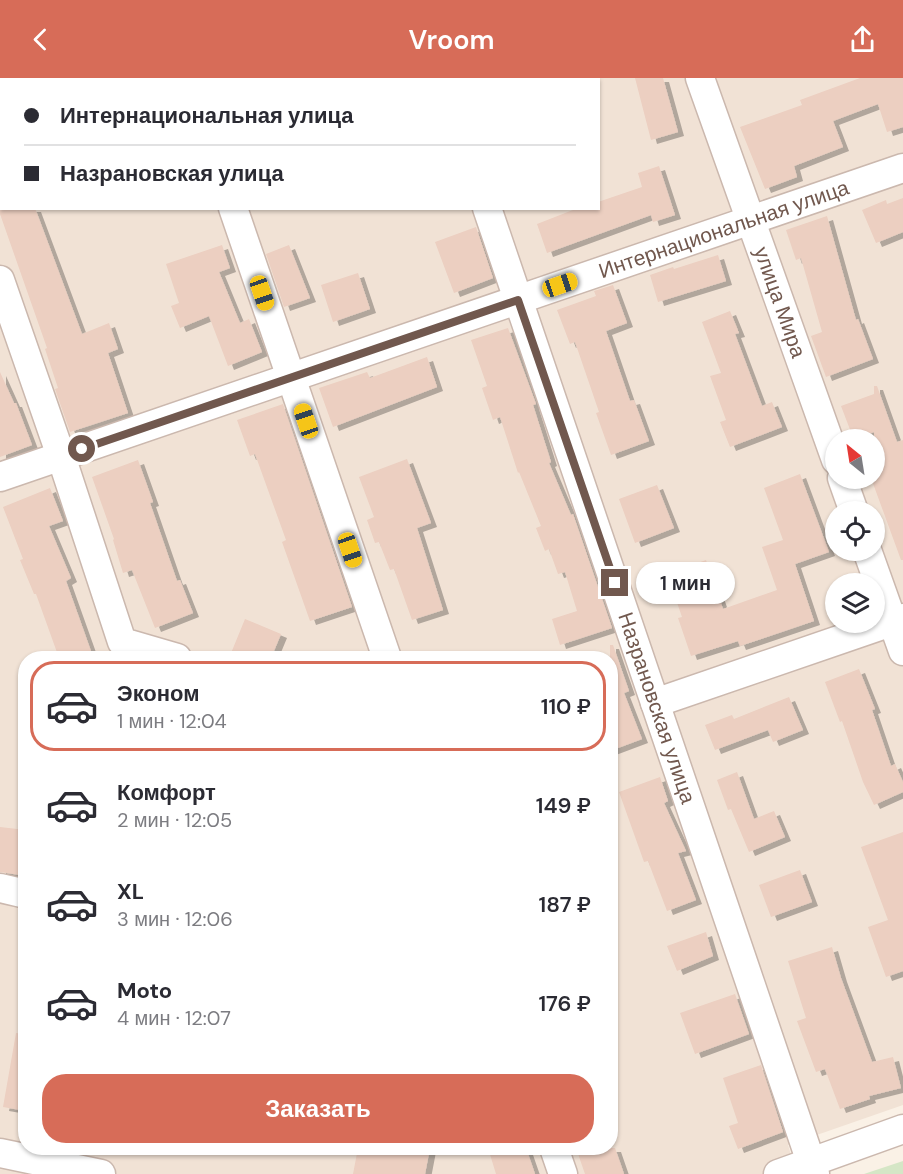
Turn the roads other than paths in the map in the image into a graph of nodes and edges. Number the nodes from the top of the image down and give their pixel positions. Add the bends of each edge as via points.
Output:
1 (700, 78) edge
2 (903, 168) edge
3 (234, 210) edge
4 (488, 210) edge
5 (750, 220) junction
6 (0, 280) edge
7 (518, 300) junction
8 (291, 377) junction
9 (825, 429) edge
10 (61, 456) junction
11 (0, 477) edge
12 (872, 561) edge
13 (898, 619) edge
14 (153, 651) edge
15 (385, 651) edge
16 (903, 651) edge
17 (655, 703) junction
18 (0, 888) edge
19 (18, 892) edge
20 (903, 1130) edge
21 (0, 1153) edge
22 (556, 1155) edge
23 (813, 1168) edge
24 (101, 1174) edge
25 (563, 1174) edge
26 (778, 1174) edge

1 - 5 street, улица Мира
2 - 5 street, Интернациональная улица
3 - 8 street
4 - 7 street, Назрановская улица
5 - 7 street, Интернациональная улица
5 - 9 street, улица Мира
6 - 10 street
7 - 8 street, Интернациональная улица
7 - 17 street, Назрановская улица
8 - 10 street, Интернациональная улица
8 - 15 street
10 - 11 street, Интернациональная улица
10 - 14 street via 122,642
12 - 13 street
13 - 16 street
13 - 17 street
17 - 23 street, Назрановская улица
18 - 19 street
20 - 23 street
21 - 24 street
22 - 25 street
23 - 26 street

